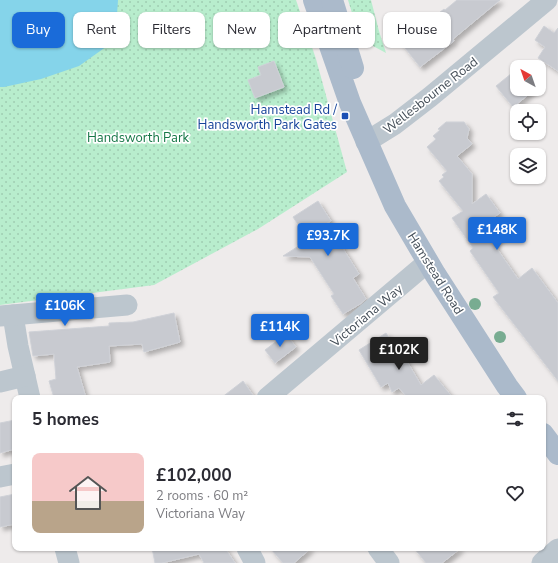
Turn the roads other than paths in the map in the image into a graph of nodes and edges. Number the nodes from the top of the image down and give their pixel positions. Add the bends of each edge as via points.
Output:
1 (314, 0) edge
2 (332, 0) edge
3 (547, 0) edge
4 (366, 142) junction
5 (428, 262) junction
6 (127, 305) dead end
7 (7, 316) edge
8 (25, 376) junction
9 (0, 382) edge
10 (29, 395) edge
11 (272, 395) edge
12 (514, 395) edge
13 (546, 438) edge
14 (558, 454) edge
15 (12, 475) edge
16 (0, 477) edge
17 (558, 549) edge
18 (66, 551) edge
19 (249, 551) edge
20 (380, 551) edge
21 (69, 563) edge
22 (255, 563) edge
23 (389, 563) edge
24 (542, 563) edge

1 - 4 main road, Hamstead Road
2 - 4 main road, Hamstead Road via 360,92
3 - 4 street, Wellesbourne Road via 430,97
4 - 5 main road, Hamstead Road via 395,206
5 - 11 street, Victoriana Way
5 - 12 main road, Hamstead Road
6 - 7 street
7 - 8 street
8 - 9 street
8 - 10 street
13 - 14 main road
15 - 16 street
17 - 24 street
18 - 21 street
19 - 22 street
20 - 23 street

